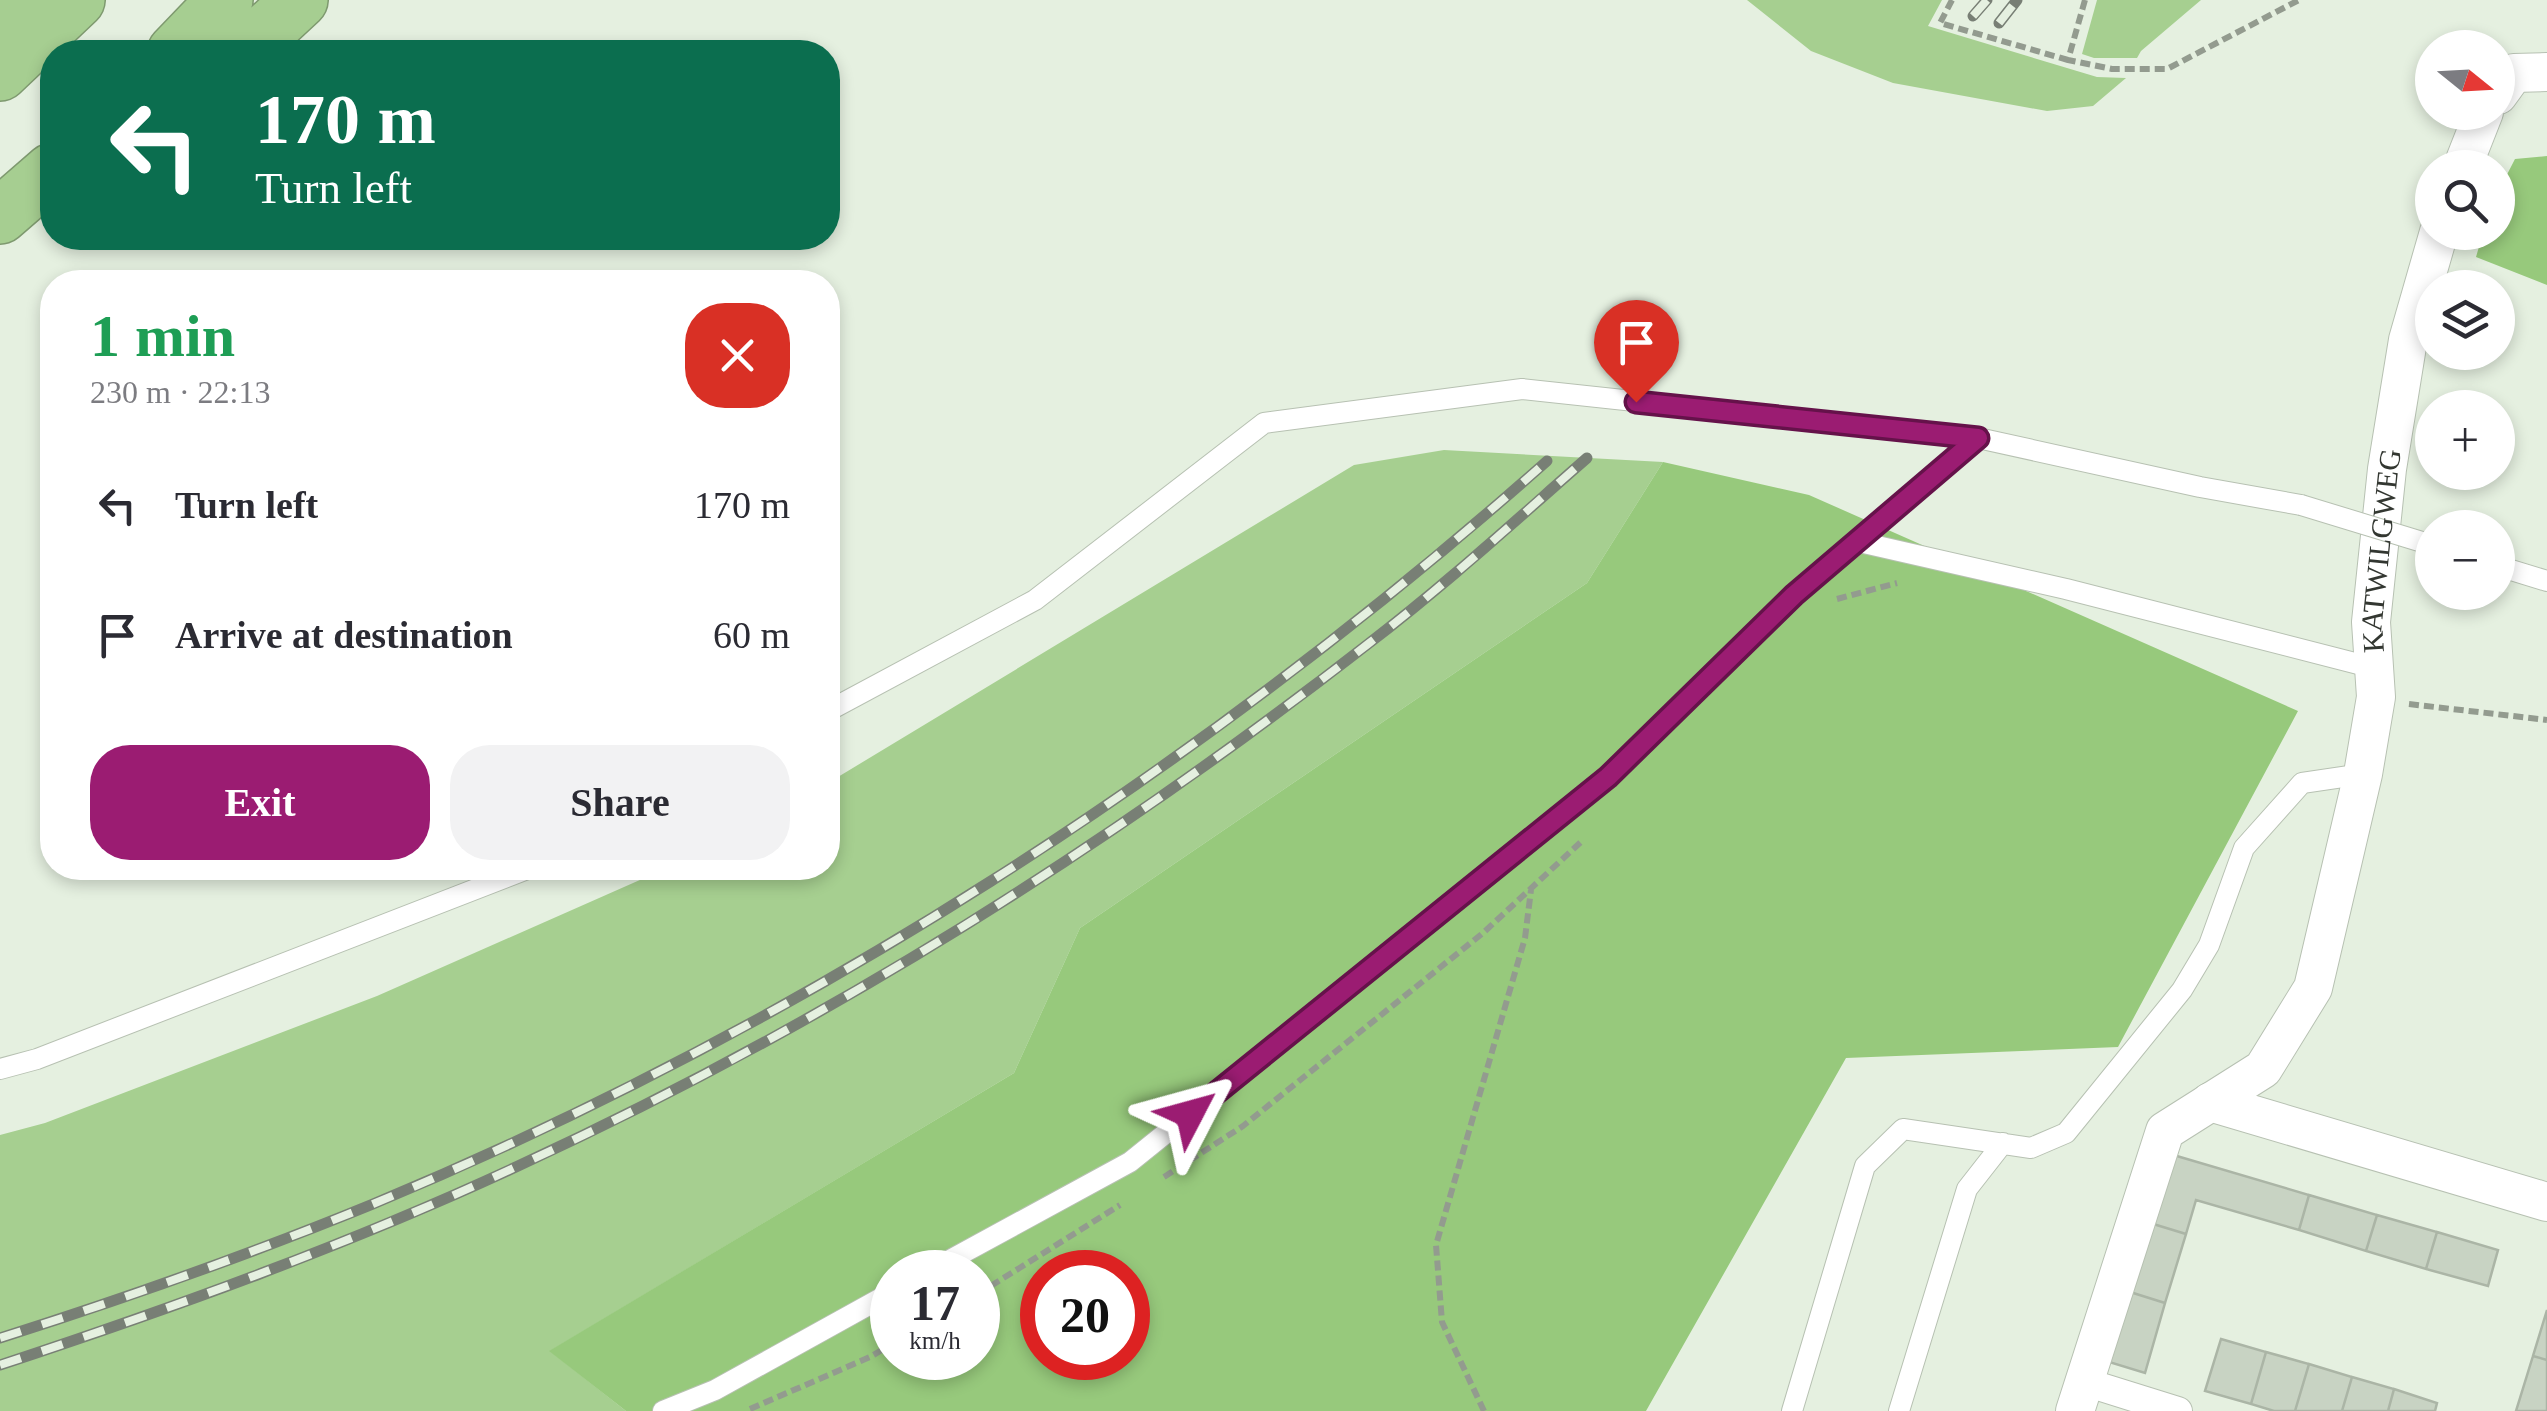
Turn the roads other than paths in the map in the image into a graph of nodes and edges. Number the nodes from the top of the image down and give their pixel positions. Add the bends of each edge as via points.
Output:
1 (19, 0) edge
2 (78, 0) edge
3 (225, 0) edge
4 (300, 0) edge
5 (0, 20) edge
6 (186, 40) edge
7 (257, 40) edge
8 (2547, 72) edge
9 (2515, 73) edge
10 (0, 74) edge
11 (40, 181) edge
12 (0, 216) edge
13 (2435, 250) edge
14 (1978, 438) junction
15 (1855, 541) junction
16 (2415, 541) edge
17 (2515, 571) edge
18 (2547, 581) edge
19 (2375, 682) junction
20 (840, 705) edge
21 (2363, 774) junction
22 (499, 880) edge
23 (0, 1069) edge
24 (2210, 1102) junction
25 (2003, 1142) junction
26 (2547, 1202) edge
27 (968, 1250) edge
28 (870, 1304) edge
29 (2080, 1396) edge
30 (662, 1411) edge
31 (1792, 1411) edge
32 (1899, 1411) edge
33 (2178, 1411) edge

1 - 5 highway
2 - 10 highway
3 - 6 highway
4 - 7 highway
8 - 9 street
11 - 12 highway
13 - 19 street, KATWILGWEG via 2408,340 2387,469 2371,622
14 - 15 lane
14 - 16 lane, bridge via 2301,505
14 - 20 lane via 1522,389 1264,422 1034,600
15 - 19 lane via 2066,588
15 - 27 lane via 1608,777 1130,1162
17 - 18 lane
19 - 21 street, KATWILGWEG
21 - 24 street, KATWILGWEG via 2313,988 2263,1069
21 - 25 lane via 2302,783 2244,848 2209,945 2182,990 2066,1132 2031,1148
22 - 23 lane
24 - 26 street
24 - 29 street, KATWILGWEG via 2165,1131
25 - 31 lane via 1903,1129 1865,1166
25 - 32 lane via 1967,1190
28 - 30 lane via 715,1390
29 - 33 street

